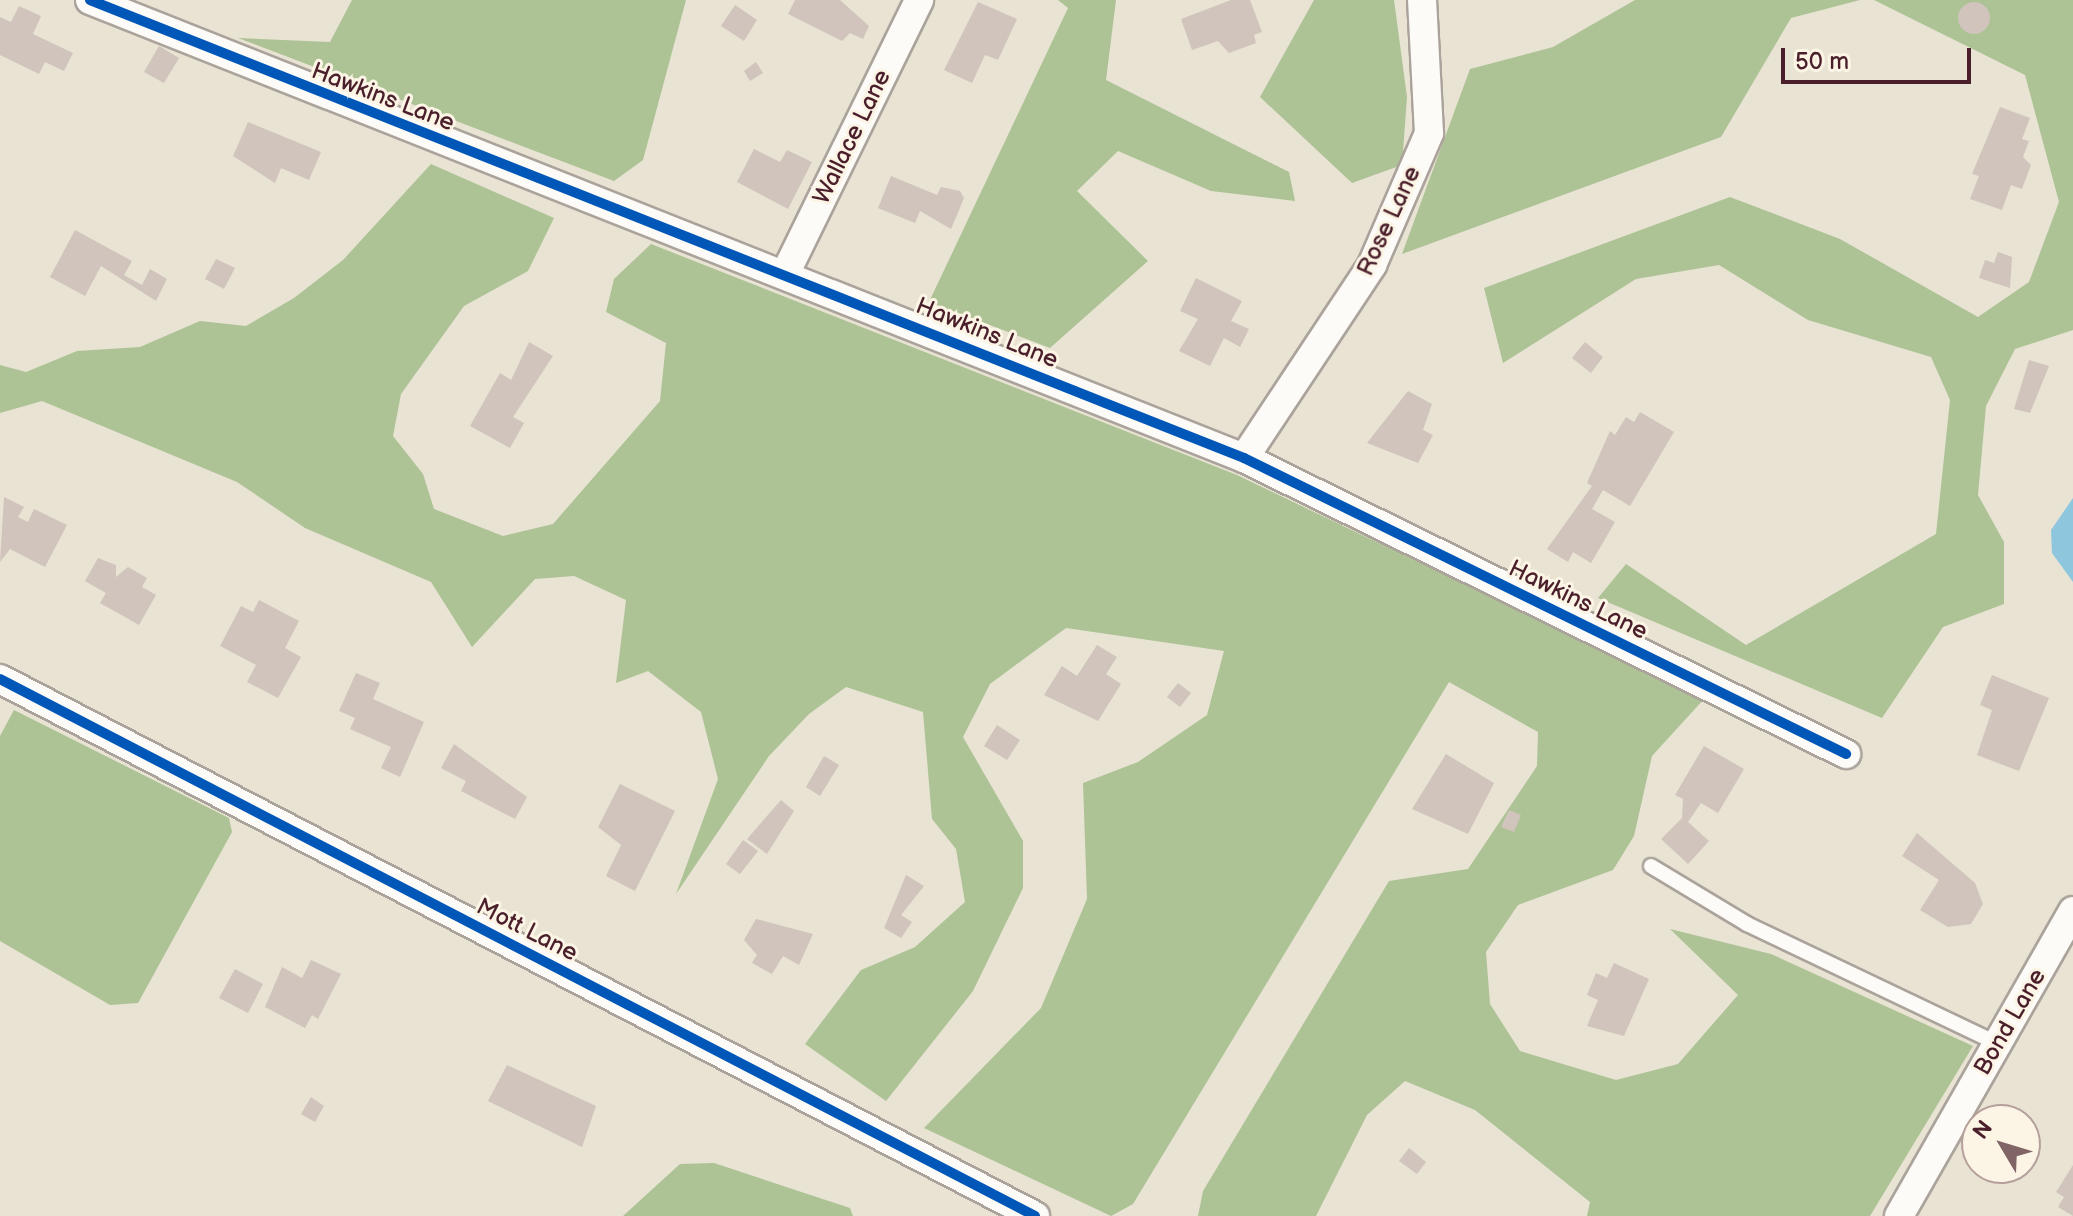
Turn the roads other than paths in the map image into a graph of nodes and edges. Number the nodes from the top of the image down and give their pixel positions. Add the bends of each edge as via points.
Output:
1 (90, 0) edge
2 (919, 0) edge
3 (1422, 0) edge
4 (785, 274) junction
5 (1244, 458) junction
6 (0, 679) edge
7 (1846, 754) dead end
8 (1651, 866) dead end
9 (2073, 911) edge
10 (1997, 1043) junction
11 (1035, 1216) edge
12 (1899, 1216) edge

1 - 4 street, Hawkins Lane
2 - 4 street, Wallace Lane
3 - 5 street, Rose Lane via 1429,133 1372,265
4 - 5 street, Hawkins Lane
5 - 7 street, Hawkins Lane
6 - 11 street, Mott Lane
8 - 10 lane via 1747,924
9 - 10 street, Bond Lane
10 - 12 street, Bond Lane

